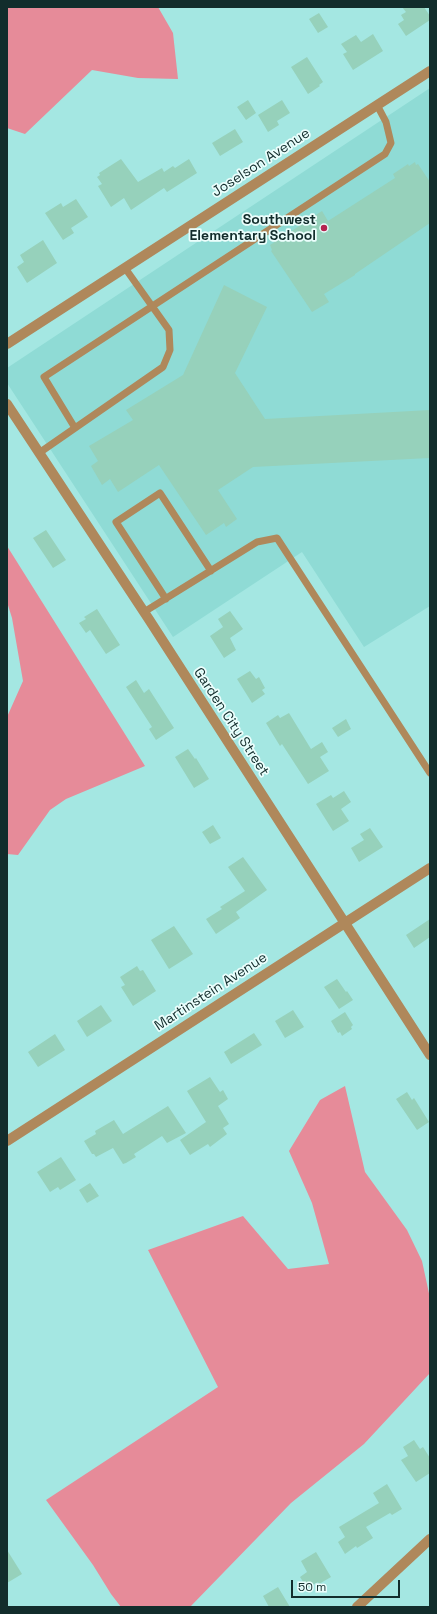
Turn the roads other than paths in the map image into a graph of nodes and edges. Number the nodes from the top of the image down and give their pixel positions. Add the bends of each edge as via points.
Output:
1 (430, 71) edge
2 (377, 105) junction
3 (125, 268) junction
4 (152, 306) junction
5 (7, 344) edge
6 (7, 404) edge
7 (75, 428) junction
8 (39, 453) junction
9 (211, 571) junction
10 (166, 599) junction
11 (144, 612) junction
12 (430, 773) edge
13 (430, 868) edge
14 (344, 923) junction
15 (430, 1056) edge
16 (7, 1140) edge
17 (430, 1539) edge
18 (357, 1607) edge

1 - 2 street, Joselson Avenue
2 - 3 street, Joselson Avenue
2 - 4 lane via 386,122 391,143 385,154
3 - 4 lane
3 - 5 street, Joselson Avenue
4 - 7 lane via 169,330 170,350 163,367
4 - 7 lane via 44,377
6 - 8 street, Garden City Street
7 - 8 lane
8 - 11 street, Garden City Street
9 - 10 lane
9 - 10 lane via 160,493 116,522
9 - 12 lane via 257,542 277,538
10 - 11 lane
11 - 14 street, Garden City Street
13 - 14 street, Martinstein Avenue
14 - 15 street, Garden City Street
14 - 16 street, Martinstein Avenue
17 - 18 street

